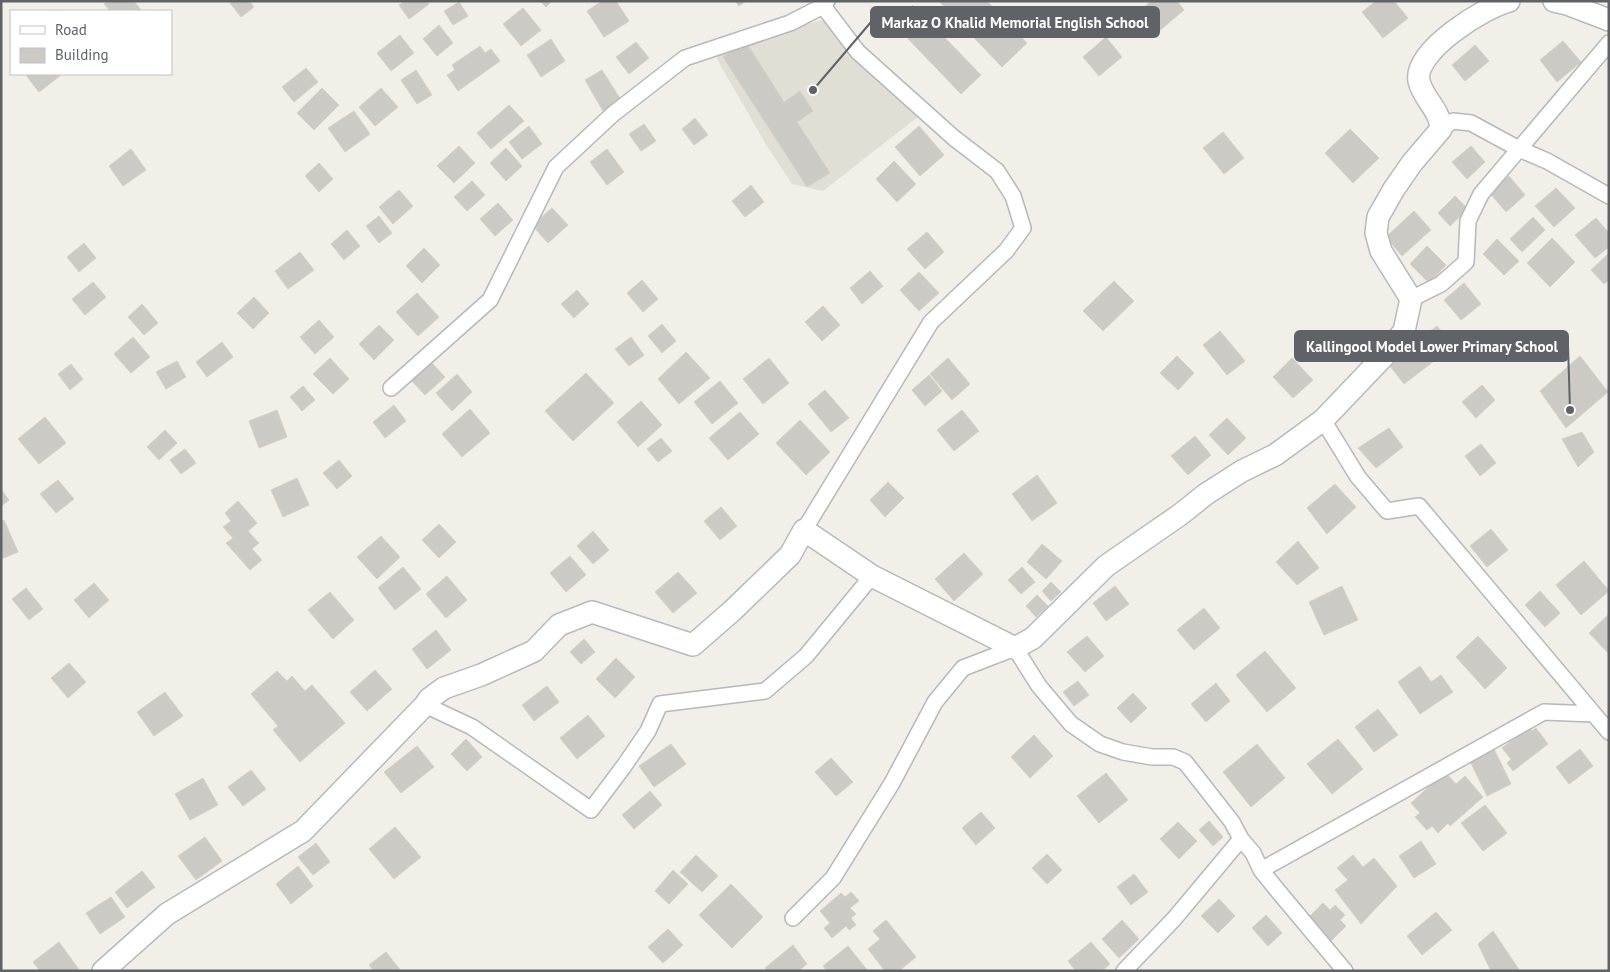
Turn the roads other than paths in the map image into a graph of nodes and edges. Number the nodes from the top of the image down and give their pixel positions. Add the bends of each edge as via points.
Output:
1 (1509, 1) edge
2 (1554, 1) edge
3 (825, 4) edge
4 (1609, 20) edge
5 (1609, 43) edge
6 (1441, 129) junction
7 (1519, 149) junction
8 (1609, 196) edge
9 (1411, 299) junction
10 (391, 388) dead end
11 (1324, 420) junction
12 (804, 530) junction
13 (872, 576) junction
14 (1015, 648) junction
15 (425, 705) junction
16 (1594, 714) junction
17 (1609, 732) edge
18 (1241, 839) junction
19 (1261, 870) junction
20 (793, 918) dead end
21 (102, 971) edge
22 (1124, 971) edge
23 (1345, 971) edge

1 - 6 main road via 1467,21 1442,39 1423,62 1418,79 1435,108
2 - 4 main road
3 - 10 street via 790,23 685,58 613,114 556,167 490,300
3 - 12 street via 858,52 997,172 1013,196 1023,228 1006,251 931,322
5 - 7 street
6 - 7 street via 1453,121 1470,123
6 - 9 main road via 1412,163 1378,217 1376,234 1381,251
7 - 8 street
7 - 9 street via 1481,194 1468,220 1466,262 1440,284
9 - 11 main road via 1404,331
11 - 14 main road via 1275,455 1206,494 1106,566 1033,638
11 - 16 street via 1358,477 1387,511 1419,506
12 - 13 main road
12 - 15 main road via 790,555 694,645 592,612 559,625 534,651 444,688
13 - 14 main road
13 - 15 street via 806,656 765,691 660,704 648,731 591,810 472,727
14 - 18 street via 1039,686 1071,724 1100,744 1123,752 1173,757 1185,762 1232,822
14 - 20 street via 963,668 935,702 892,783 833,878
15 - 21 main road via 303,831 167,914
16 - 17 street
16 - 19 street via 1544,712
18 - 19 street
18 - 22 street via 1174,919
19 - 23 street

